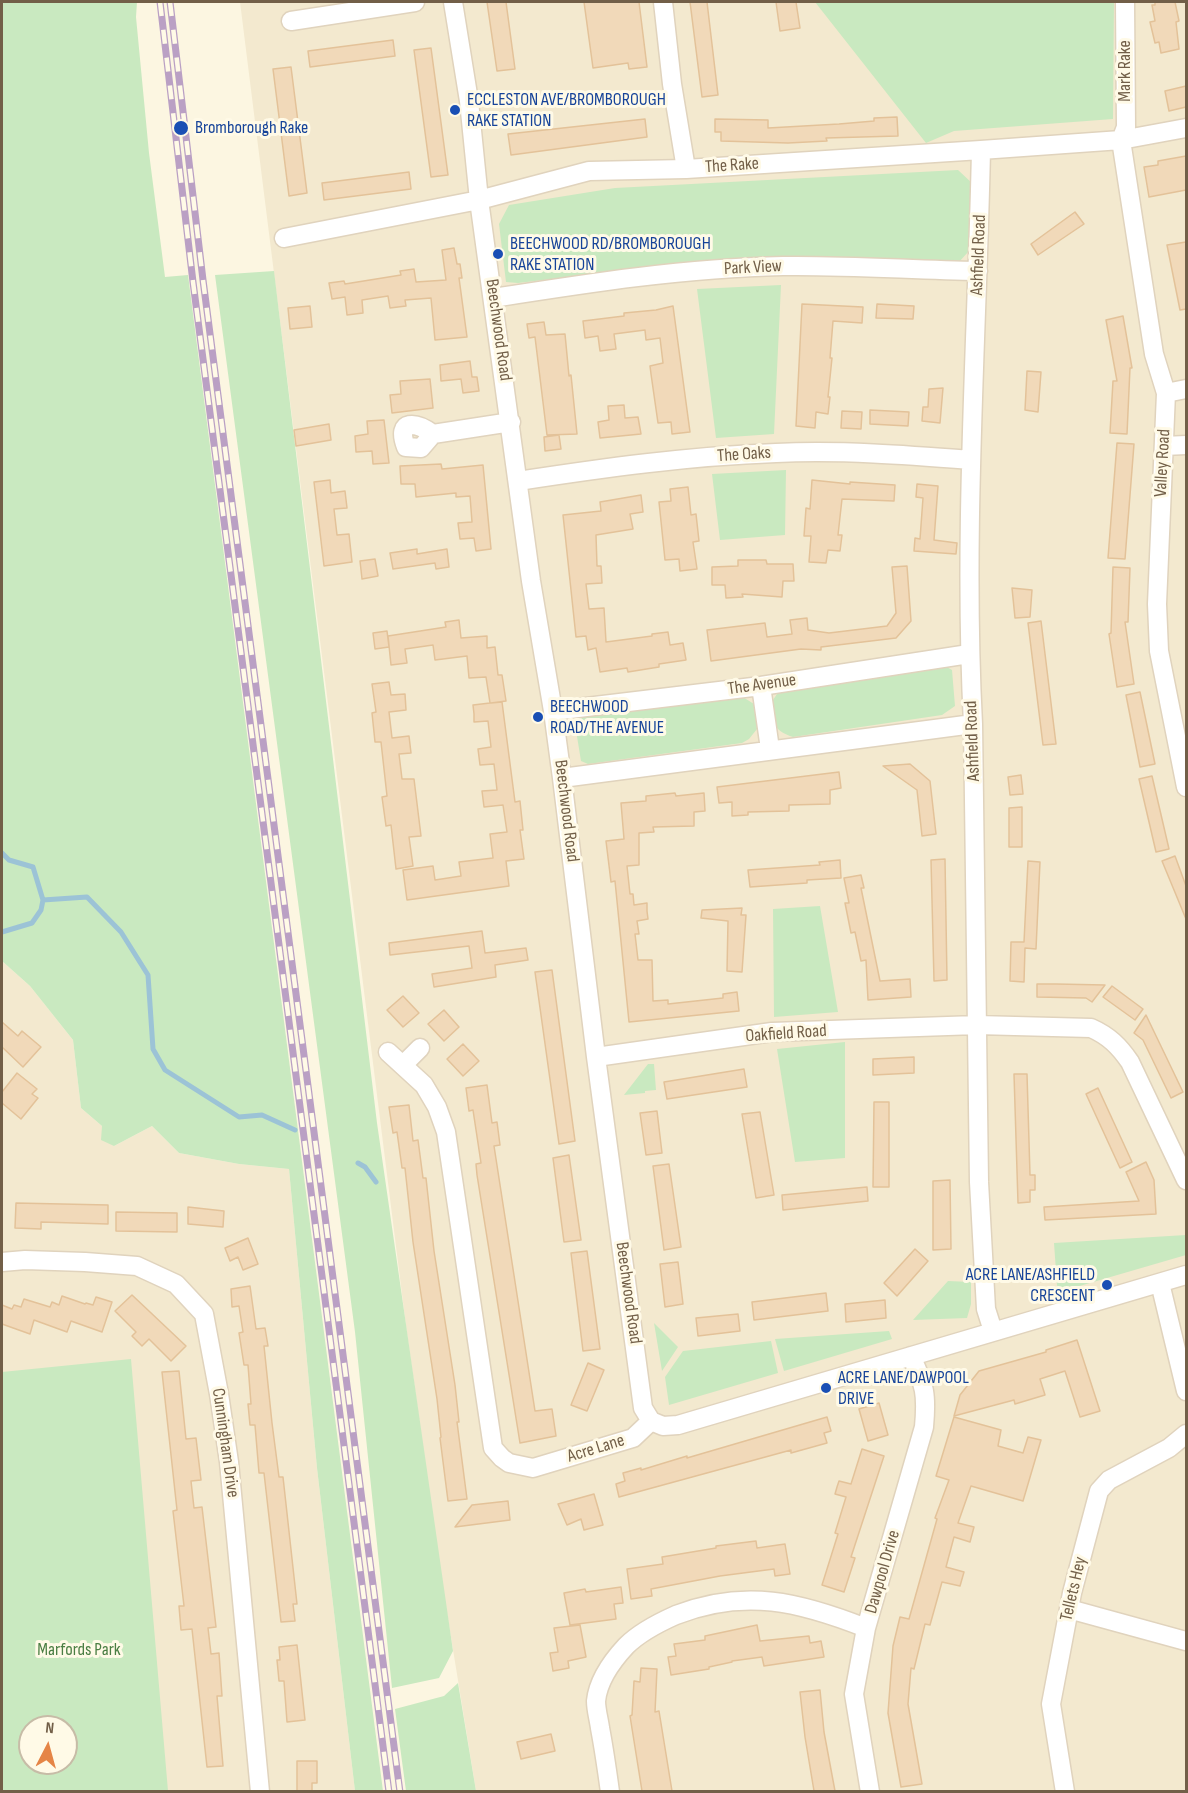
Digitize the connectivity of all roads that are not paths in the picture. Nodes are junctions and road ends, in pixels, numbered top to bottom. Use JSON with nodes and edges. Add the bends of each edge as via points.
{"nodes":[{"id":1,"x":415,"y":2,"type":"edge"},
{"id":2,"x":453,"y":2,"type":"edge"},
{"id":3,"x":663,"y":2,"type":"edge"},
{"id":4,"x":1125,"y":2,"type":"edge"},
{"id":5,"x":291,"y":21,"type":"dead end"},
{"id":6,"x":1186,"y":128,"type":"edge"},
{"id":7,"x":1121,"y":140,"type":"junction"},
{"id":8,"x":981,"y":150,"type":"junction"},
{"id":9,"x":686,"y":169,"type":"junction"},
{"id":10,"x":479,"y":200,"type":"junction"},
{"id":11,"x":284,"y":238,"type":"dead end"},
{"id":12,"x":978,"y":272,"type":"junction"},
{"id":13,"x":493,"y":298,"type":"junction"},
{"id":14,"x":1186,"y":389,"type":"edge"},
{"id":15,"x":1166,"y":393,"type":"junction"},
{"id":16,"x":511,"y":422,"type":"junction"},
{"id":17,"x":434,"y":434,"type":"dead end"},
{"id":18,"x":1186,"y":445,"type":"edge"},
{"id":19,"x":1164,"y":446,"type":"junction"},
{"id":20,"x":971,"y":460,"type":"junction"},
{"id":21,"x":518,"y":481,"type":"junction"},
{"id":22,"x":969,"y":654,"type":"junction"},
{"id":23,"x":761,"y":686,"type":"junction"},
{"id":24,"x":553,"y":711,"type":"junction"},
{"id":25,"x":973,"y":724,"type":"junction"},
{"id":26,"x":770,"y":749,"type":"junction"},
{"id":27,"x":562,"y":777,"type":"junction"},
{"id":28,"x":1186,"y":787,"type":"edge"},
{"id":29,"x":977,"y":1025,"type":"junction"},
{"id":30,"x":420,"y":1048,"type":"dead end"},
{"id":31,"x":388,"y":1052,"type":"dead end"},
{"id":32,"x":596,"y":1057,"type":"junction"},
{"id":33,"x":402,"y":1065,"type":"junction"},
{"id":34,"x":1186,"y":1180,"type":"edge"},
{"id":35,"x":2,"y":1262,"type":"edge"},
{"id":36,"x":1186,"y":1275,"type":"edge"},
{"id":37,"x":1160,"y":1283,"type":"junction"},
{"id":38,"x":993,"y":1331,"type":"junction"},
{"id":39,"x":911,"y":1356,"type":"junction"},
{"id":40,"x":1186,"y":1391,"type":"edge"},
{"id":41,"x":651,"y":1421,"type":"junction"},
{"id":42,"x":1186,"y":1434,"type":"edge"},
{"id":43,"x":1069,"y":1609,"type":"junction"},
{"id":44,"x":866,"y":1628,"type":"junction"},
{"id":45,"x":1186,"y":1641,"type":"edge"},
{"id":46,"x":260,"y":1791,"type":"edge"},
{"id":47,"x":610,"y":1791,"type":"edge"},
{"id":48,"x":870,"y":1791,"type":"edge"},
{"id":49,"x":1065,"y":1791,"type":"edge"}],
"edges":[{"from":1,"to":5,"type":"street"},
{"from":2,"to":10,"type":"street","name":"Beechwood Road"},
{"from":3,"to":9,"type":"street"},
{"from":4,"to":7,"type":"street","name":"Mark Rake","via":[[1126,127]]},
{"from":6,"to":7,"type":"street","name":"The Rake"},
{"from":7,"to":8,"type":"street","name":"The Rake"},
{"from":7,"to":15,"type":"street","name":"Valley Road","via":[[1154,354]]},
{"from":8,"to":9,"type":"street","name":"The Rake"},
{"from":8,"to":12,"type":"street","name":"Ashfield Road"},
{"from":9,"to":10,"type":"street","name":"The Rake","via":[[590,171]]},
{"from":10,"to":11,"type":"street","name":"The Rake"},
{"from":10,"to":13,"type":"street","name":"Beechwood Road"},
{"from":12,"to":13,"type":"street","name":"Park View","via":[[759,267],[593,282]]},
{"from":12,"to":20,"type":"street","name":"Ashfield Road"},
{"from":13,"to":16,"type":"street","name":"Beechwood Road"},
{"from":14,"to":15,"type":"street"},
{"from":15,"to":19,"type":"street","name":"Valley Road"},
{"from":16,"to":17,"type":"street"},
{"from":16,"to":21,"type":"street","name":"Beechwood Road"},
{"from":18,"to":19,"type":"street"},
{"from":19,"to":28,"type":"street","name":"Valley Road","via":[[1157,603],[1159,651]]},
{"from":20,"to":21,"type":"street","name":"The Oaks","via":[[776,453],[646,463]]},
{"from":20,"to":22,"type":"street","name":"Ashfield Road"},
{"from":21,"to":24,"type":"street","name":"Beechwood Road"},
{"from":22,"to":23,"type":"street","name":"The Avenue"},
{"from":22,"to":25,"type":"street","name":"Ashfield Road"},
{"from":23,"to":24,"type":"street","name":"The Avenue"},
{"from":23,"to":26,"type":"street"},
{"from":24,"to":27,"type":"street","name":"Beechwood Road"},
{"from":25,"to":26,"type":"street"},
{"from":25,"to":29,"type":"street","name":"Ashfield Road"},
{"from":26,"to":27,"type":"street"},
{"from":27,"to":32,"type":"street","name":"Beechwood Road"},
{"from":29,"to":32,"type":"street","name":"Oakfield Road","via":[[772,1032]]},
{"from":29,"to":34,"type":"street","name":"Oakfield Road","via":[[1091,1028],[1106,1034],[1130,1062]]},
{"from":29,"to":38,"type":"street","name":"Ashfield Road","via":[[979,1182],[986,1310]]},
{"from":30,"to":33,"type":"street"},
{"from":31,"to":33,"type":"street","name":"Acre Lane"},
{"from":32,"to":41,"type":"street","name":"Beechwood Road","via":[[643,1407]]},
{"from":33,"to":41,"type":"street","name":"Acre Lane","via":[[424,1085],[446,1132],[494,1448],[509,1463],[533,1468],[633,1438]]},
{"from":35,"to":46,"type":"street","name":"Cunningham Drive","via":[[137,1266],[176,1284],[204,1314],[229,1462]]},
{"from":36,"to":37,"type":"street"},
{"from":37,"to":38,"type":"street"},
{"from":37,"to":40,"type":"street"},
{"from":38,"to":39,"type":"street"},
{"from":39,"to":41,"type":"street","via":[[678,1425],[663,1426]]},
{"from":39,"to":44,"type":"street","name":"Dawpool Drive","via":[[927,1398],[924,1426]]},
{"from":42,"to":43,"type":"street","name":"Tellets Hey","via":[[1169,1448],[1109,1480],[1099,1491]]},
{"from":43,"to":45,"type":"street"},
{"from":43,"to":49,"type":"street","name":"Tellets Hey","via":[[1051,1704]]},
{"from":44,"to":47,"type":"street","via":[[798,1605],[762,1600],[724,1601],[662,1621],[635,1637],[615,1658],[596,1701]]},
{"from":44,"to":48,"type":"street","name":"Dawpool Drive","via":[[854,1694]]}]}
